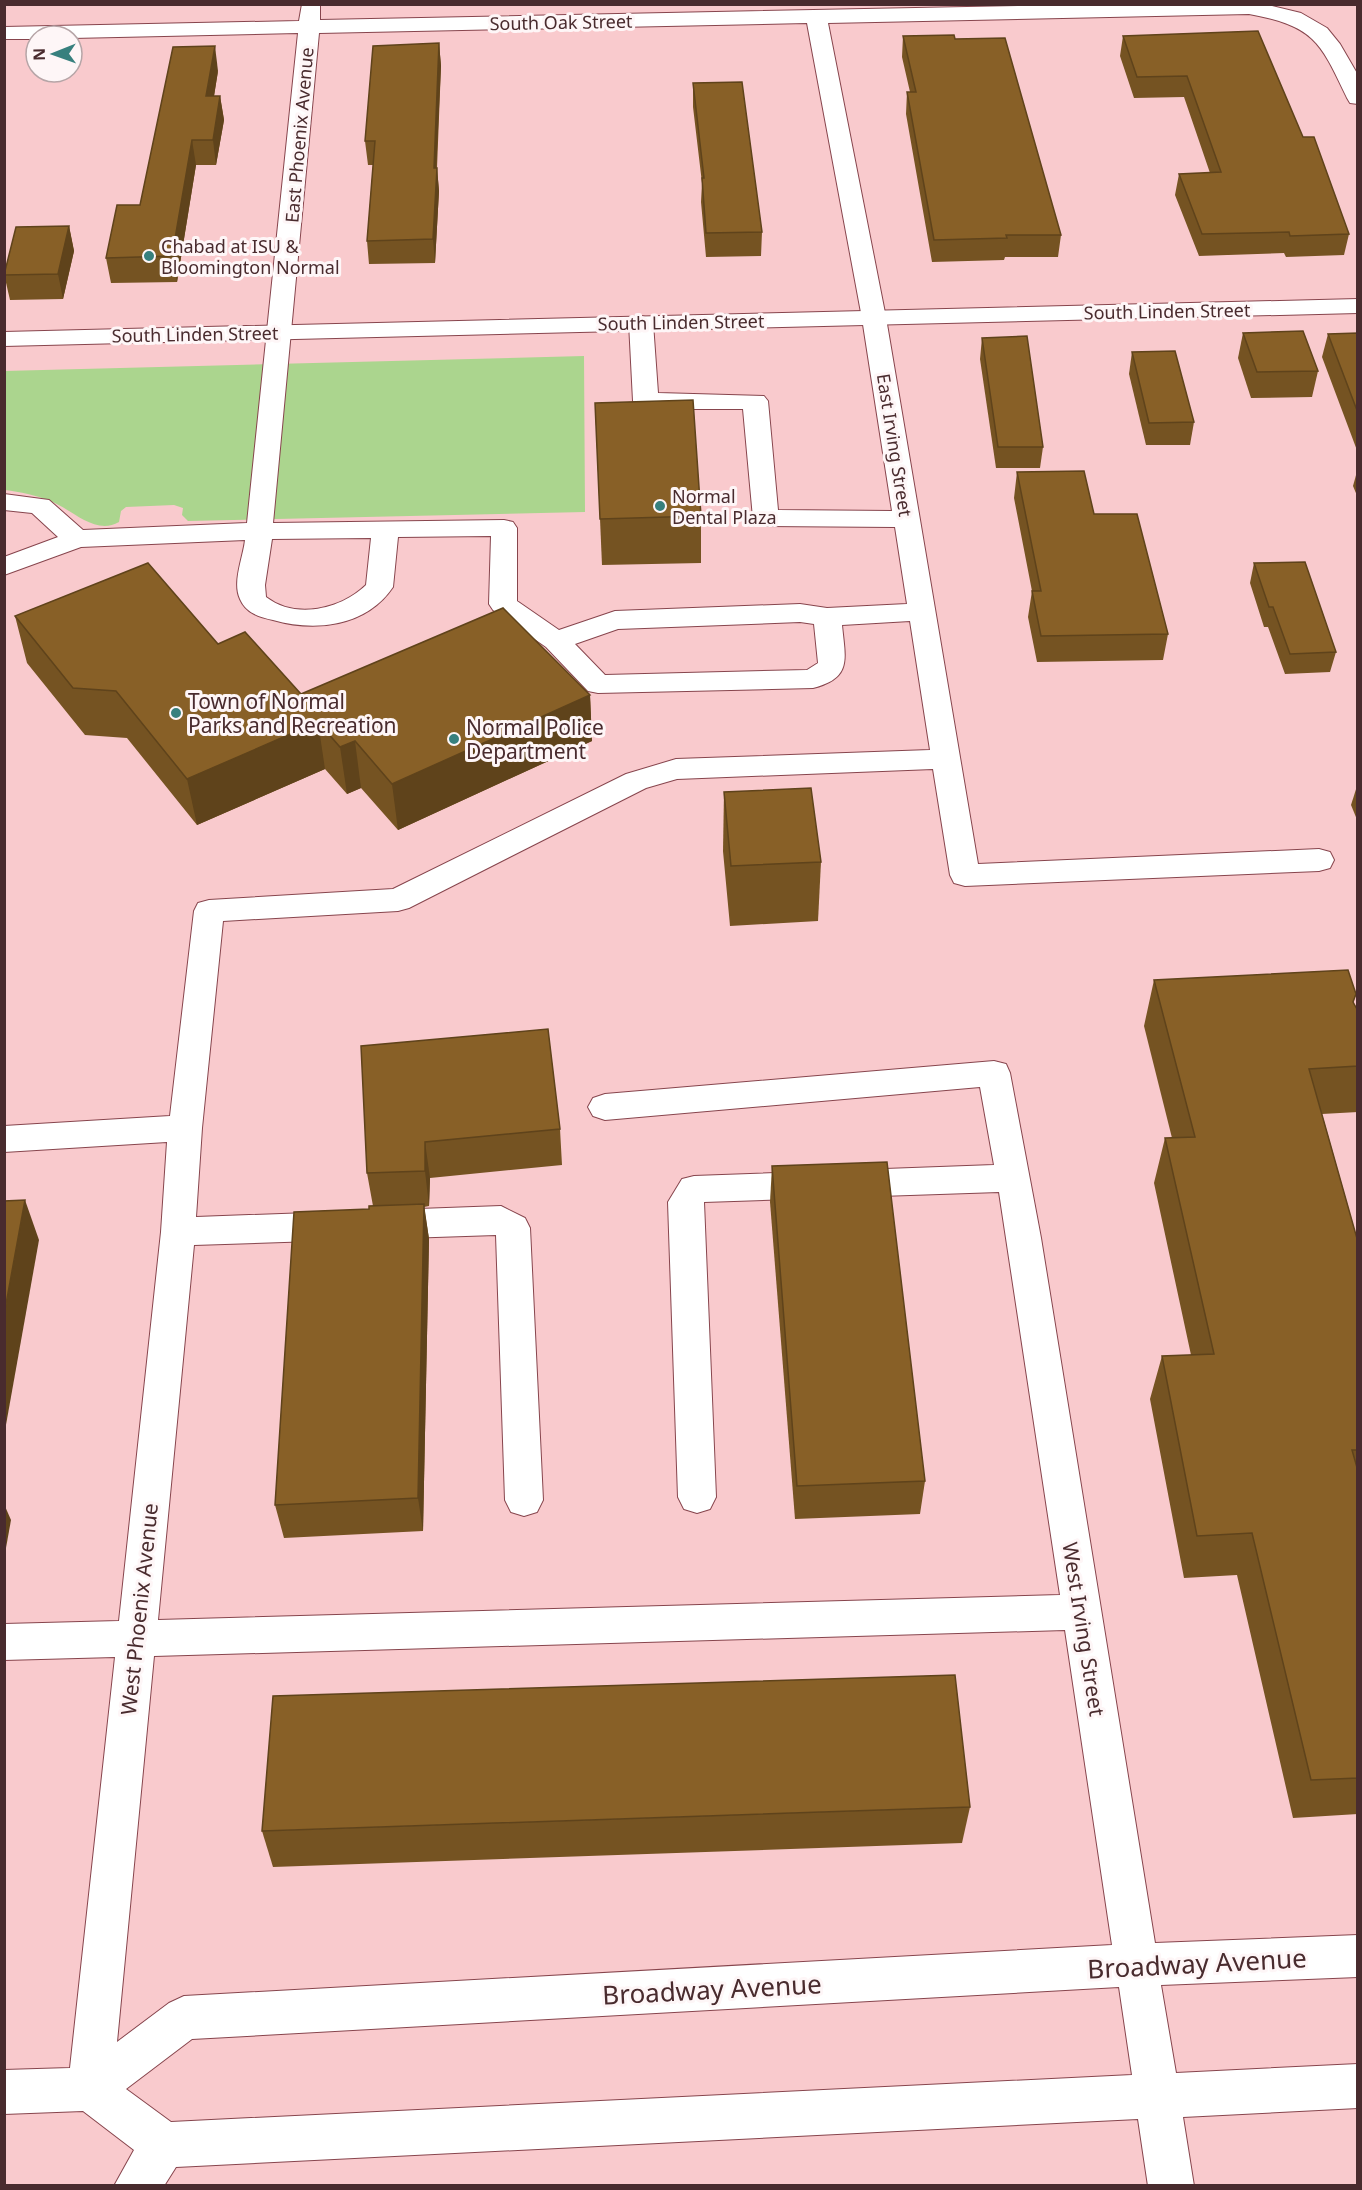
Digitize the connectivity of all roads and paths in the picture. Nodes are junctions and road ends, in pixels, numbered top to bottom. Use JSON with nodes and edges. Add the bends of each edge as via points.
{"nodes":[{"id":1,"x":311,"y":4,"type":"edge"},
{"id":2,"x":816,"y":16,"type":"junction"},
{"id":3,"x":309,"y":27,"type":"junction"},
{"id":4,"x":4,"y":33,"type":"edge"},
{"id":5,"x":1358,"y":98,"type":"edge"},
{"id":6,"x":1358,"y":306,"type":"edge"},
{"id":7,"x":874,"y":318,"type":"junction"},
{"id":8,"x":641,"y":323,"type":"junction"},
{"id":9,"x":281,"y":332,"type":"junction"},
{"id":10,"x":4,"y":339,"type":"edge"},
{"id":11,"x":4,"y":502,"type":"edge"},
{"id":12,"x":907,"y":519,"type":"junction"},
{"id":13,"x":385,"y":531,"type":"junction"},
{"id":14,"x":77,"y":539,"type":"junction"},
{"id":15,"x":258,"y":542,"type":"junction"},
{"id":16,"x":4,"y":567,"type":"edge"},
{"id":17,"x":920,"y":612,"type":"junction"},
{"id":18,"x":827,"y":617,"type":"junction"},
{"id":19,"x":556,"y":641,"type":"junction"},
{"id":20,"x":945,"y":759,"type":"junction"},
{"id":21,"x":1319,"y":860,"type":"dead end"},
{"id":22,"x":605,"y":1107,"type":"dead end"},
{"id":23,"x":185,"y":1128,"type":"junction"},
{"id":24,"x":4,"y":1139,"type":"edge"},
{"id":25,"x":1013,"y":1178,"type":"junction"},
{"id":26,"x":178,"y":1232,"type":"junction"},
{"id":27,"x":696,"y":1497,"type":"dead end"},
{"id":28,"x":524,"y":1500,"type":"dead end"},
{"id":29,"x":1082,"y":1612,"type":"junction"},
{"id":30,"x":136,"y":1637,"type":"junction"},
{"id":31,"x":4,"y":1642,"type":"edge"},
{"id":32,"x":1358,"y":1956,"type":"edge"},
{"id":33,"x":1137,"y":1965,"type":"junction"},
{"id":34,"x":1358,"y":2086,"type":"edge"},
{"id":35,"x":90,"y":2089,"type":"junction"},
{"id":36,"x":4,"y":2092,"type":"edge"},
{"id":37,"x":1156,"y":2095,"type":"junction"},
{"id":38,"x":164,"y":2145,"type":"junction"},
{"id":39,"x":137,"y":2186,"type":"edge"},
{"id":40,"x":1171,"y":2186,"type":"edge"}],
"edges":[{"from":1,"to":3,"type":"street","name":"East Phoenix Avenue"},
{"from":2,"to":3,"type":"street","name":"South Oak Street"},
{"from":2,"to":5,"type":"street","name":"South Oak Street","via":[[1249,8],[1297,17],[1318,28]]},
{"from":2,"to":7,"type":"street","name":"East Irving Street"},
{"from":3,"to":4,"type":"street","name":"South Oak Street"},
{"from":3,"to":9,"type":"street","name":"East Phoenix Avenue"},
{"from":6,"to":7,"type":"street","name":"South Linden Street"},
{"from":7,"to":8,"type":"street","name":"South Linden Street"},
{"from":7,"to":12,"type":"street","name":"East Irving Street"},
{"from":8,"to":9,"type":"street","name":"South Linden Street"},
{"from":8,"to":12,"type":"street","via":[[646,401],[754,400],[766,518]]},
{"from":9,"to":10,"type":"street","name":"South Linden Street"},
{"from":9,"to":15,"type":"street","name":"East Phoenix Avenue"},
{"from":11,"to":14,"type":"street","via":[[40,506]]},
{"from":12,"to":17,"type":"street","name":"East Irving Street"},
{"from":13,"to":15,"type":"street"},
{"from":13,"to":15,"type":"street","name":"East Phoenix Avenue","via":[[379,587],[354,610],[310,619],[270,611],[256,603],[251,578]]},
{"from":13,"to":19,"type":"street","via":[[504,528],[503,604]]},
{"from":14,"to":15,"type":"street"},
{"from":14,"to":16,"type":"street"},
{"from":17,"to":18,"type":"street"},
{"from":17,"to":20,"type":"street","name":"East Irving Street"},
{"from":18,"to":19,"type":"street","via":[[800,613],[615,620]]},
{"from":18,"to":19,"type":"street","via":[[832,666],[813,679],[598,684]]},
{"from":20,"to":21,"type":"street","name":"East Irving Street","via":[[964,875]]},
{"from":20,"to":23,"type":"street","name":"West Phoenix Avenue","via":[[676,769],[636,781],[398,900],[209,910]]},
{"from":22,"to":25,"type":"street","name":"West Irving Street","via":[[994,1073]]},
{"from":23,"to":24,"type":"street"},
{"from":23,"to":26,"type":"street","name":"West Phoenix Avenue"},
{"from":25,"to":27,"type":"street","via":[[694,1189],[685,1202]]},
{"from":25,"to":29,"type":"street","name":"West Irving Street"},
{"from":26,"to":28,"type":"street","via":[[501,1220],[513,1228]]},
{"from":26,"to":30,"type":"street","name":"West Phoenix Avenue"},
{"from":29,"to":30,"type":"street"},
{"from":29,"to":33,"type":"street","name":"West Irving Street"},
{"from":30,"to":31,"type":"street"},
{"from":30,"to":35,"type":"street","name":"West Phoenix Avenue"},
{"from":32,"to":33,"type":"street","name":"Broadway Avenue"},
{"from":33,"to":35,"type":"street","name":"Broadway Avenue","via":[[184,2018]]},
{"from":33,"to":37,"type":"street","name":"West Irving Street"},
{"from":34,"to":37,"type":"street"},
{"from":35,"to":36,"type":"street"},
{"from":35,"to":38,"type":"street"},
{"from":37,"to":38,"type":"street"},
{"from":37,"to":40,"type":"street","name":"West Irving Street"},
{"from":38,"to":39,"type":"street"}]}
